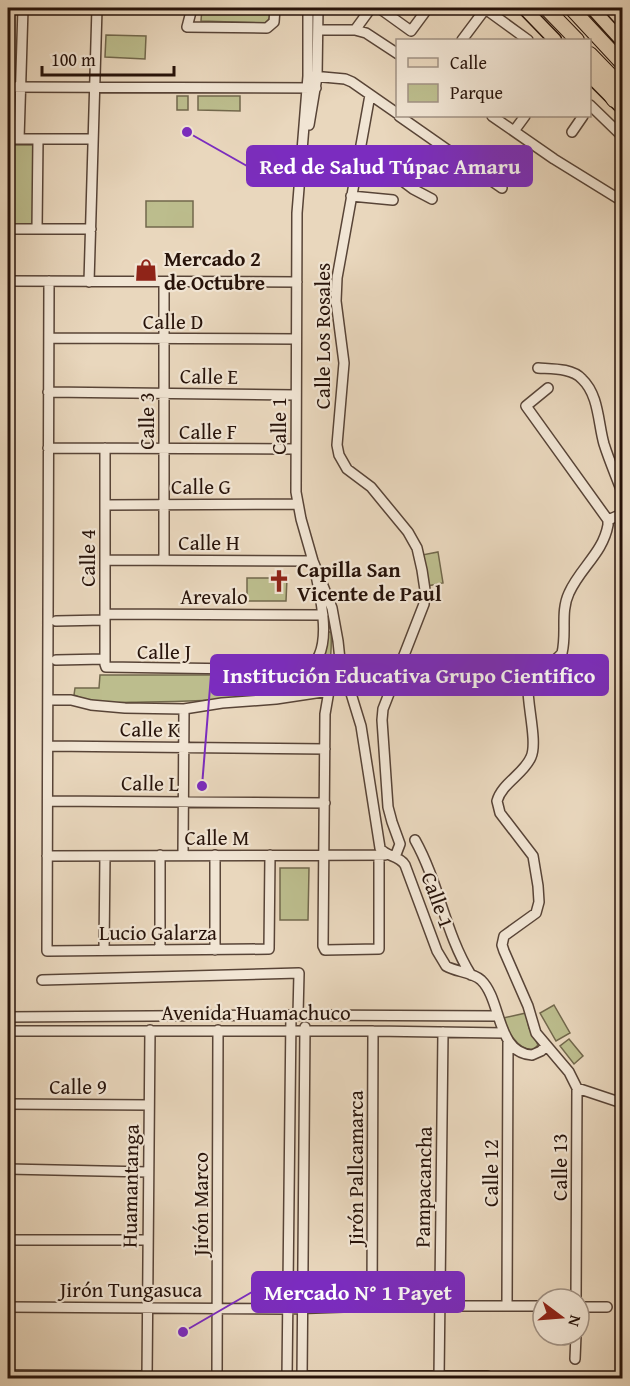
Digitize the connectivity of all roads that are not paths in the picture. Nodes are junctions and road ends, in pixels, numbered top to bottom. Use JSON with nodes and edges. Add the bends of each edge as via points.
{"nodes":[{"id":1,"x":23,"y":8,"type":"edge"},
{"id":2,"x":97,"y":8,"type":"edge"},
{"id":3,"x":192,"y":8,"type":"edge"},
{"id":4,"x":274,"y":8,"type":"edge"},
{"id":5,"x":308,"y":8,"type":"edge"},
{"id":6,"x":318,"y":8,"type":"edge"},
{"id":7,"x":371,"y":8,"type":"edge"},
{"id":8,"x":379,"y":8,"type":"edge"},
{"id":9,"x":428,"y":8,"type":"edge"},
{"id":10,"x":485,"y":8,"type":"edge"},
{"id":11,"x":524,"y":8,"type":"edge"},
{"id":12,"x":546,"y":8,"type":"edge"},
{"id":13,"x":571,"y":8,"type":"edge"},
{"id":14,"x":592,"y":8,"type":"edge"},
{"id":15,"x":318,"y":30,"type":"junction"},
{"id":16,"x":356,"y":30,"type":"junction"},
{"id":17,"x":463,"y":39,"type":"edge"},
{"id":18,"x":527,"y":39,"type":"edge"},
{"id":19,"x":554,"y":39,"type":"edge"},
{"id":20,"x":574,"y":39,"type":"edge"},
{"id":21,"x":622,"y":41,"type":"edge"},
{"id":22,"x":396,"y":53,"type":"edge"},
{"id":23,"x":591,"y":55,"type":"edge"},
{"id":24,"x":622,"y":63,"type":"edge"},
{"id":25,"x":591,"y":65,"type":"edge"},
{"id":26,"x":312,"y":76,"type":"junction"},
{"id":27,"x":591,"y":77,"type":"edge"},
{"id":28,"x":8,"y":87,"type":"edge"},
{"id":29,"x":20,"y":87,"type":"junction"},
{"id":30,"x":95,"y":87,"type":"junction"},
{"id":31,"x":622,"y":87,"type":"edge"},
{"id":32,"x":311,"y":88,"type":"junction"},
{"id":33,"x":370,"y":94,"type":"junction"},
{"id":34,"x":618,"y":104,"type":"edge"},
{"id":35,"x":591,"y":107,"type":"edge"},
{"id":36,"x":396,"y":114,"type":"edge"},
{"id":37,"x":401,"y":117,"type":"edge"},
{"id":38,"x":493,"y":117,"type":"edge"},
{"id":39,"x":524,"y":117,"type":"edge"},
{"id":40,"x":583,"y":117,"type":"edge"},
{"id":41,"x":514,"y":131,"type":"junction"},
{"id":42,"x":572,"y":132,"type":"dead end"},
{"id":43,"x":622,"y":136,"type":"edge"},
{"id":44,"x":8,"y":139,"type":"edge"},
{"id":45,"x":19,"y":139,"type":"junction"},
{"id":46,"x":38,"y":139,"type":"junction"},
{"id":47,"x":93,"y":139,"type":"junction"},
{"id":48,"x":360,"y":148,"type":"junction"},
{"id":49,"x":502,"y":188,"type":"dead end"},
{"id":50,"x":351,"y":196,"type":"junction"},
{"id":51,"x":432,"y":199,"type":"dead end"},
{"id":52,"x":393,"y":200,"type":"dead end"},
{"id":53,"x":622,"y":201,"type":"edge"},
{"id":54,"x":8,"y":229,"type":"edge"},
{"id":55,"x":37,"y":229,"type":"junction"},
{"id":56,"x":90,"y":229,"type":"junction"},
{"id":57,"x":8,"y":281,"type":"edge"},
{"id":58,"x":49,"y":281,"type":"junction"},
{"id":59,"x":89,"y":282,"type":"junction"},
{"id":60,"x":164,"y":282,"type":"junction"},
{"id":61,"x":297,"y":282,"type":"junction"},
{"id":62,"x":49,"y":338,"type":"junction"},
{"id":63,"x":164,"y":339,"type":"junction"},
{"id":64,"x":296,"y":339,"type":"junction"},
{"id":65,"x":538,"y":368,"type":"dead end"},
{"id":66,"x":548,"y":388,"type":"dead end"},
{"id":67,"x":48,"y":392,"type":"junction"},
{"id":68,"x":164,"y":393,"type":"junction"},
{"id":69,"x":296,"y":395,"type":"junction"},
{"id":70,"x":48,"y":448,"type":"junction"},
{"id":71,"x":105,"y":448,"type":"junction"},
{"id":72,"x":164,"y":448,"type":"junction"},
{"id":73,"x":296,"y":449,"type":"junction"},
{"id":74,"x":622,"y":492,"type":"edge"},
{"id":75,"x":164,"y":504,"type":"junction"},
{"id":76,"x":297,"y":504,"type":"junction"},
{"id":77,"x":105,"y":505,"type":"junction"},
{"id":78,"x":622,"y":514,"type":"edge"},
{"id":79,"x":608,"y":520,"type":"junction"},
{"id":80,"x":105,"y":560,"type":"junction"},
{"id":81,"x":164,"y":560,"type":"junction"},
{"id":82,"x":313,"y":561,"type":"junction"},
{"id":83,"x":323,"y":615,"type":"junction"},
{"id":84,"x":105,"y":617,"type":"junction"},
{"id":85,"x":56,"y":621,"type":"dead end"},
{"id":86,"x":56,"y":660,"type":"dead end"},
{"id":87,"x":340,"y":660,"type":"junction"},
{"id":88,"x":106,"y":664,"type":"junction"},
{"id":89,"x":329,"y":691,"type":"junction"},
{"id":90,"x":48,"y":700,"type":"junction"},
{"id":91,"x":184,"y":709,"type":"junction"},
{"id":92,"x":48,"y":746,"type":"junction"},
{"id":93,"x":184,"y":748,"type":"junction"},
{"id":94,"x":325,"y":749,"type":"junction"},
{"id":95,"x":48,"y":801,"type":"junction"},
{"id":96,"x":183,"y":801,"type":"junction"},
{"id":97,"x":325,"y":803,"type":"junction"},
{"id":98,"x":415,"y":840,"type":"dead end"},
{"id":99,"x":160,"y":855,"type":"junction"},
{"id":100,"x":183,"y":855,"type":"junction"},
{"id":101,"x":215,"y":855,"type":"junction"},
{"id":102,"x":270,"y":855,"type":"junction"},
{"id":103,"x":325,"y":855,"type":"junction"},
{"id":104,"x":47,"y":856,"type":"junction"},
{"id":105,"x":105,"y":856,"type":"junction"},
{"id":106,"x":387,"y":856,"type":"junction"},
{"id":107,"x":379,"y":949,"type":"joint"},
{"id":108,"x":104,"y":950,"type":"junction"},
{"id":109,"x":160,"y":950,"type":"junction"},
{"id":110,"x":215,"y":950,"type":"junction"},
{"id":111,"x":471,"y":975,"type":"junction"},
{"id":112,"x":42,"y":980,"type":"dead end"},
{"id":113,"x":298,"y":1015,"type":"junction"},
{"id":114,"x":498,"y":1016,"type":"junction"},
{"id":115,"x":8,"y":1017,"type":"edge"},
{"id":116,"x":150,"y":1030,"type":"junction"},
{"id":117,"x":218,"y":1030,"type":"junction"},
{"id":118,"x":305,"y":1030,"type":"junction"},
{"id":119,"x":374,"y":1030,"type":"junction"},
{"id":120,"x":8,"y":1031,"type":"edge"},
{"id":121,"x":290,"y":1031,"type":"junction"},
{"id":122,"x":443,"y":1032,"type":"junction"},
{"id":123,"x":506,"y":1036,"type":"junction"},
{"id":124,"x":546,"y":1046,"type":"junction"},
{"id":125,"x":577,"y":1088,"type":"junction"},
{"id":126,"x":622,"y":1103,"type":"edge"},
{"id":127,"x":8,"y":1104,"type":"edge"},
{"id":128,"x":149,"y":1105,"type":"junction"},
{"id":129,"x":8,"y":1169,"type":"edge"},
{"id":130,"x":148,"y":1172,"type":"junction"},
{"id":131,"x":8,"y":1240,"type":"edge"},
{"id":132,"x":147,"y":1240,"type":"junction"},
{"id":133,"x":576,"y":1287,"type":"edge"},
{"id":134,"x":372,"y":1306,"type":"junction"},
{"id":135,"x":440,"y":1306,"type":"junction"},
{"id":136,"x":507,"y":1306,"type":"junction"},
{"id":137,"x":531,"y":1306,"type":"edge"},
{"id":138,"x":8,"y":1307,"type":"edge"},
{"id":139,"x":591,"y":1307,"type":"edge"},
{"id":140,"x":607,"y":1307,"type":"dead end"},
{"id":141,"x":146,"y":1308,"type":"junction"},
{"id":142,"x":217,"y":1308,"type":"junction"},
{"id":143,"x":302,"y":1308,"type":"junction"},
{"id":144,"x":287,"y":1309,"type":"junction"},
{"id":145,"x":576,"y":1347,"type":"edge"},
{"id":146,"x":575,"y":1359,"type":"dead end"},
{"id":147,"x":8,"y":1375,"type":"edge"},
{"id":148,"x":147,"y":1377,"type":"edge"},
{"id":149,"x":302,"y":1377,"type":"edge"},
{"id":150,"x":370,"y":1377,"type":"edge"},
{"id":151,"x":217,"y":1378,"type":"edge"},
{"id":152,"x":287,"y":1378,"type":"edge"},
{"id":153,"x":440,"y":1378,"type":"edge"},
{"id":154,"x":487,"y":1378,"type":"edge"}],
"edges":[{"from":1,"to":29,"type":"street"},
{"from":2,"to":30,"type":"street"},
{"from":3,"to":4,"type":"street","via":[[187,27],[267,28],[273,25]]},
{"from":5,"to":26,"type":"street","name":"Calle 1"},
{"from":6,"to":15,"type":"street","name":"Calle 1"},
{"from":7,"to":16,"type":"street"},
{"from":8,"to":9,"type":"street","via":[[411,31]]},
{"from":10,"to":17,"type":"street"},
{"from":10,"to":18,"type":"street"},
{"from":11,"to":19,"type":"main road"},
{"from":12,"to":20,"type":"highway"},
{"from":13,"to":24,"type":"highway"},
{"from":14,"to":21,"type":"main road"},
{"from":15,"to":16,"type":"street"},
{"from":15,"to":26,"type":"street","name":"Calle 1"},
{"from":16,"to":22,"type":"street"},
{"from":23,"to":31,"type":"highway"},
{"from":25,"to":34,"type":"highway"},
{"from":26,"to":32,"type":"street","name":"Calle 1"},
{"from":26,"to":33,"type":"street","via":[[345,79]]},
{"from":27,"to":34,"type":"main road"},
{"from":28,"to":29,"type":"street"},
{"from":29,"to":30,"type":"street"},
{"from":29,"to":45,"type":"street"},
{"from":30,"to":32,"type":"street"},
{"from":30,"to":47,"type":"street"},
{"from":32,"to":61,"type":"street","name":"Calle 1","via":[[298,187]]},
{"from":33,"to":36,"type":"street"},
{"from":33,"to":48,"type":"street","name":"Calle Los Rosales"},
{"from":35,"to":43,"type":"street"},
{"from":37,"to":49,"type":"street"},
{"from":38,"to":41,"type":"street"},
{"from":39,"to":41,"type":"street"},
{"from":40,"to":42,"type":"street"},
{"from":41,"to":53,"type":"street"},
{"from":44,"to":45,"type":"street"},
{"from":45,"to":46,"type":"street"},
{"from":46,"to":47,"type":"street"},
{"from":46,"to":55,"type":"street"},
{"from":47,"to":56,"type":"street"},
{"from":48,"to":50,"type":"street","name":"Calle Los Rosales"},
{"from":48,"to":51,"type":"street"},
{"from":50,"to":52,"type":"street"},
{"from":50,"to":106,"type":"street","name":"Calle Los Rosales","via":[[336,288],[344,363],[337,445],[347,469],[371,487],[408,531],[420,557],[425,590],[422,612],[385,701],[382,720],[388,807],[400,844]]},
{"from":54,"to":55,"type":"street"},
{"from":55,"to":56,"type":"street"},
{"from":56,"to":59,"type":"street"},
{"from":57,"to":58,"type":"street"},
{"from":58,"to":59,"type":"street"},
{"from":58,"to":62,"type":"street"},
{"from":59,"to":60,"type":"street"},
{"from":60,"to":61,"type":"street"},
{"from":60,"to":63,"type":"street","name":"Calle 3"},
{"from":61,"to":64,"type":"street","name":"Calle 1"},
{"from":62,"to":63,"type":"street","name":"Calle D"},
{"from":62,"to":67,"type":"street"},
{"from":63,"to":64,"type":"street","name":"Calle D"},
{"from":63,"to":68,"type":"street","name":"Calle 3"},
{"from":64,"to":69,"type":"street","name":"Calle 1"},
{"from":65,"to":74,"type":"street","via":[[570,372],[583,379],[595,403],[606,451]]},
{"from":66,"to":79,"type":"street","via":[[525,406]]},
{"from":67,"to":68,"type":"street","name":"Calle E"},
{"from":67,"to":70,"type":"street"},
{"from":68,"to":69,"type":"street","name":"Calle E"},
{"from":68,"to":72,"type":"street","name":"Calle 3"},
{"from":69,"to":73,"type":"street","name":"Calle 1"},
{"from":70,"to":71,"type":"street","name":"Calle F"},
{"from":70,"to":90,"type":"street"},
{"from":71,"to":72,"type":"street","name":"Calle F"},
{"from":71,"to":77,"type":"street","name":"Calle 4"},
{"from":72,"to":73,"type":"street","name":"Calle F"},
{"from":72,"to":75,"type":"street","name":"Calle 3"},
{"from":73,"to":76,"type":"street","name":"Calle 1"},
{"from":75,"to":76,"type":"street","name":"Calle G"},
{"from":75,"to":77,"type":"street","name":"Calle G"},
{"from":75,"to":81,"type":"street","name":"Calle 3"},
{"from":76,"to":82,"type":"street","name":"Calle 1"},
{"from":77,"to":80,"type":"street","name":"Calle 4"},
{"from":78,"to":79,"type":"street"},
{"from":79,"to":124,"type":"street","via":[[600,548],[567,598],[562,653],[528,682],[532,756],[497,801],[500,813],[529,850],[536,867],[537,913],[504,936],[502,945],[528,1006],[533,1028]]},
{"from":80,"to":81,"type":"street","name":"Calle H"},
{"from":80,"to":84,"type":"street","name":"Calle 4"},
{"from":81,"to":82,"type":"street","name":"Calle H"},
{"from":82,"to":83,"type":"street"},
{"from":82,"to":87,"type":"street","name":"Calle 1","via":[[332,608]]},
{"from":83,"to":84,"type":"street","name":"Arevalo"},
{"from":83,"to":88,"type":"street","name":"Calle J","via":[[321,649],[315,662],[305,670]]},
{"from":84,"to":85,"type":"street","name":"Arevalo"},
{"from":84,"to":88,"type":"street","name":"Calle 4"},
{"from":86,"to":88,"type":"street"},
{"from":87,"to":89,"type":"street","name":"Calle 1"},
{"from":87,"to":106,"type":"street","name":"Calle 1","via":[[361,726],[380,848]]},
{"from":89,"to":91,"type":"street"},
{"from":89,"to":94,"type":"street","name":"Calle 1"},
{"from":90,"to":91,"type":"street"},
{"from":90,"to":92,"type":"street"},
{"from":91,"to":93,"type":"street"},
{"from":92,"to":93,"type":"street","name":"Calle K"},
{"from":92,"to":95,"type":"street"},
{"from":93,"to":94,"type":"street","name":"Calle K"},
{"from":93,"to":96,"type":"street"},
{"from":94,"to":97,"type":"street","name":"Calle 1"},
{"from":95,"to":96,"type":"street","name":"Calle L"},
{"from":95,"to":104,"type":"street"},
{"from":96,"to":97,"type":"street","name":"Calle L"},
{"from":96,"to":100,"type":"street"},
{"from":97,"to":103,"type":"street","name":"Calle 1"},
{"from":98,"to":111,"type":"street","via":[[456,950]]},
{"from":99,"to":100,"type":"street","name":"Calle M"},
{"from":99,"to":105,"type":"street","name":"Calle M"},
{"from":99,"to":109,"type":"street"},
{"from":100,"to":101,"type":"street","name":"Calle M"},
{"from":101,"to":102,"type":"street","name":"Calle M"},
{"from":101,"to":110,"type":"street"},
{"from":102,"to":103,"type":"street","name":"Calle M"},
{"from":102,"to":110,"type":"street","name":"Lucio Galarza","via":[[269,949]]},
{"from":103,"to":106,"type":"street","name":"Calle M"},
{"from":103,"to":107,"type":"street","name":"Calle 1","via":[[325,950]]},
{"from":104,"to":105,"type":"street","name":"Calle M"},
{"from":104,"to":108,"type":"street","name":"Lucio Galarza","via":[[47,951]]},
{"from":105,"to":108,"type":"street"},
{"from":106,"to":107,"type":"street","name":"Calle Los Rosales"},
{"from":106,"to":111,"type":"street","name":"Calle 1","via":[[402,860],[408,871],[442,961]]},
{"from":108,"to":109,"type":"street","name":"Lucio Galarza"},
{"from":109,"to":110,"type":"street","name":"Lucio Galarza"},
{"from":111,"to":114,"type":"street","name":"Calle 1","via":[[486,987]]},
{"from":112,"to":113,"type":"street","via":[[299,973]]},
{"from":113,"to":114,"type":"street","name":"Avenida Huamachuco"},
{"from":113,"to":115,"type":"street","name":"Avenida Huamachuco"},
{"from":113,"to":118,"type":"street"},
{"from":113,"to":121,"type":"street"},
{"from":114,"to":123,"type":"street","name":"Calle 1"},
{"from":116,"to":117,"type":"street","name":"Avenida Huamachuco"},
{"from":116,"to":120,"type":"street","name":"Avenida Huamachuco"},
{"from":116,"to":128,"type":"street","name":"Huamantanga"},
{"from":117,"to":121,"type":"street","name":"Avenida Huamachuco"},
{"from":117,"to":142,"type":"street","name":"Jirón Marco"},
{"from":118,"to":119,"type":"street","name":"Avenida Huamachuco"},
{"from":118,"to":121,"type":"street","name":"Avenida Huamachuco"},
{"from":118,"to":143,"type":"street"},
{"from":119,"to":122,"type":"street","name":"Avenida Huamachuco"},
{"from":119,"to":134,"type":"street","name":"Jirón Pallcamarca"},
{"from":121,"to":144,"type":"street"},
{"from":122,"to":123,"type":"street","name":"Avenida Huamachuco"},
{"from":122,"to":135,"type":"street","name":"Pampacancha"},
{"from":123,"to":124,"type":"street","via":[[517,1050],[527,1054],[537,1054]]},
{"from":123,"to":136,"type":"street","name":"Calle 12"},
{"from":124,"to":125,"type":"street","via":[[569,1072]]},
{"from":125,"to":126,"type":"street"},
{"from":125,"to":133,"type":"street","name":"Calle 13"},
{"from":127,"to":128,"type":"street","name":"Calle 9"},
{"from":128,"to":130,"type":"street","name":"Huamantanga"},
{"from":129,"to":130,"type":"street"},
{"from":130,"to":132,"type":"street","name":"Huamantanga"},
{"from":131,"to":132,"type":"street"},
{"from":132,"to":141,"type":"street","name":"Huamantanga"},
{"from":134,"to":135,"type":"street","name":"Jirón Tungasuca"},
{"from":134,"to":143,"type":"street","name":"Jirón Tungasuca"},
{"from":135,"to":136,"type":"street","name":"Jirón Tungasuca"},
{"from":135,"to":153,"type":"street","name":"Pampacancha"},
{"from":136,"to":137,"type":"street","name":"Jirón Tungasuca"},
{"from":138,"to":141,"type":"street","name":"Jirón Tungasuca"},
{"from":139,"to":140,"type":"street"},
{"from":141,"to":142,"type":"street","name":"Jirón Tungasuca"},
{"from":141,"to":148,"type":"street","name":"Huamantanga"},
{"from":142,"to":144,"type":"street","name":"Jirón Tungasuca"},
{"from":142,"to":151,"type":"street","name":"Jirón Marco"},
{"from":143,"to":144,"type":"street","name":"Jirón Tungasuca"},
{"from":143,"to":149,"type":"street"},
{"from":144,"to":152,"type":"street"},
{"from":145,"to":146,"type":"street"},
{"from":147,"to":148,"type":"street"},
{"from":149,"to":150,"type":"street"},
{"from":150,"to":153,"type":"street"},
{"from":153,"to":154,"type":"street"}]}
